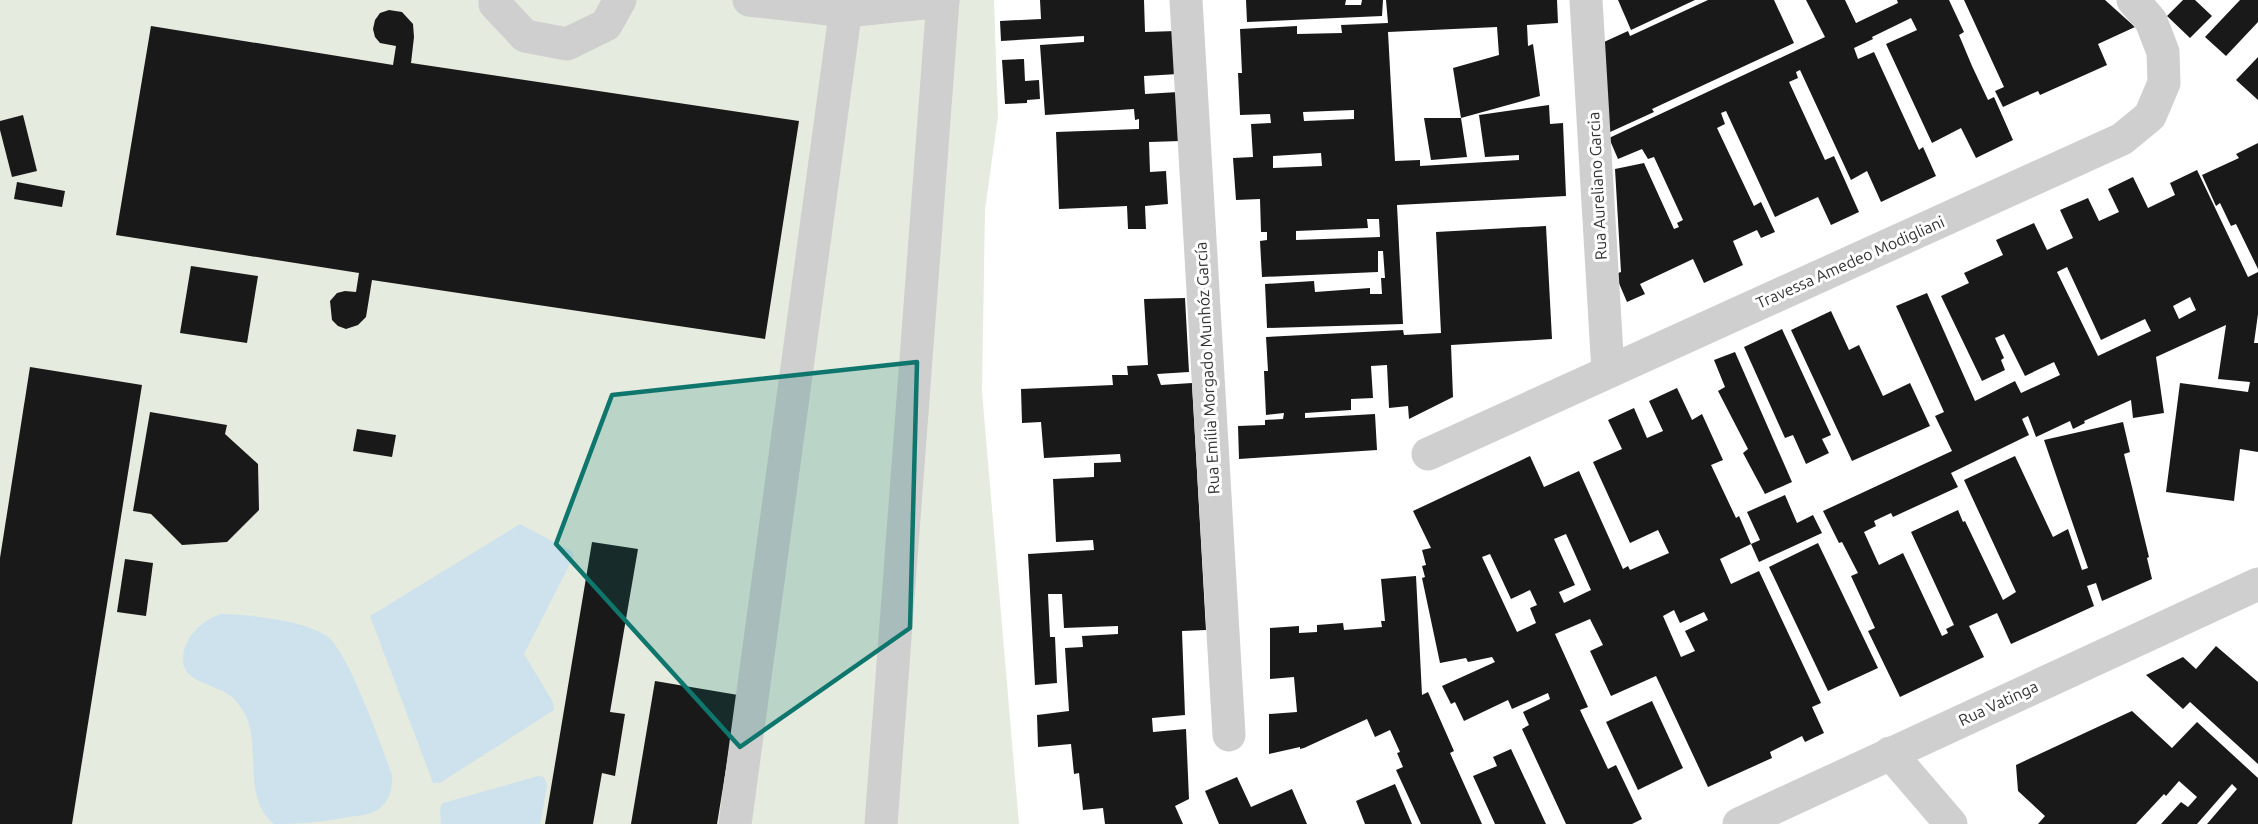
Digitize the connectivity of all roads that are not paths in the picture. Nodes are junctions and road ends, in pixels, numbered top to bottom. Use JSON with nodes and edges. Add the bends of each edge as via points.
{"nodes":[{"id":1,"x":495,"y":0,"type":"edge"},
{"id":2,"x":620,"y":0,"type":"edge"},
{"id":3,"x":749,"y":0,"type":"edge"},
{"id":4,"x":1186,"y":0,"type":"edge"},
{"id":5,"x":1586,"y":0,"type":"edge"},
{"id":6,"x":2133,"y":0,"type":"edge"},
{"id":7,"x":943,"y":1,"type":"edge"},
{"id":8,"x":846,"y":5,"type":"edge"},
{"id":9,"x":1608,"y":372,"type":"junction"},
{"id":10,"x":1428,"y":454,"type":"dead end"},
{"id":11,"x":2258,"y":584,"type":"edge"},
{"id":12,"x":1229,"y":735,"type":"dead end"},
{"id":13,"x":1890,"y":753,"type":"junction"},
{"id":14,"x":735,"y":824,"type":"edge"},
{"id":15,"x":881,"y":824,"type":"edge"},
{"id":16,"x":1739,"y":824,"type":"edge"},
{"id":17,"x":1951,"y":824,"type":"edge"}],
"edges":[{"from":1,"to":2,"type":"street","via":[[525,36],[567,44],[606,25]]},
{"from":3,"to":8,"type":"street"},
{"from":4,"to":12,"type":"street","name":"Rua Emília Morgado Munhóz García"},
{"from":5,"to":9,"type":"street","name":"Rua Aureliano Garcia"},
{"from":6,"to":9,"type":"street","name":"Travessa Amedeo Modigliani","via":[[2151,21],[2163,52],[2164,83],[2150,116],[2122,139]]},
{"from":7,"to":8,"type":"street"},
{"from":7,"to":15,"type":"street"},
{"from":8,"to":14,"type":"street"},
{"from":9,"to":10,"type":"street","name":"Travessa Amedeo Modigliani"},
{"from":11,"to":13,"type":"street","name":"Rua Vatinga"},
{"from":13,"to":16,"type":"street","name":"Rua Vatinga"},
{"from":13,"to":17,"type":"street"}]}
